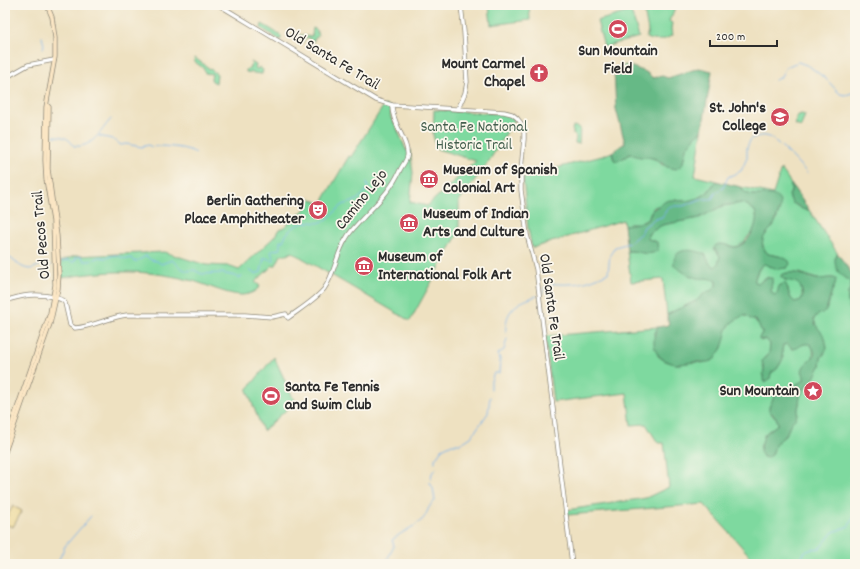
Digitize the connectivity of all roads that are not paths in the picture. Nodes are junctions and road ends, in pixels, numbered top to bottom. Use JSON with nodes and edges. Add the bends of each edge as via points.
{"nodes":[{"id":1,"x":47,"y":5,"type":"edge"},
{"id":2,"x":219,"y":5,"type":"edge"},
{"id":3,"x":462,"y":5,"type":"edge"},
{"id":4,"x":54,"y":60,"type":"junction"},
{"id":5,"x":5,"y":78,"type":"edge"},
{"id":6,"x":392,"y":105,"type":"junction"},
{"id":7,"x":458,"y":109,"type":"junction"},
{"id":8,"x":55,"y":298,"type":"junction"},
{"id":9,"x":5,"y":301,"type":"edge"},
{"id":10,"x":5,"y":443,"type":"edge"},
{"id":11,"x":5,"y":452,"type":"edge"},
{"id":12,"x":572,"y":564,"type":"edge"}],
"edges":[{"from":1,"to":4,"type":"main road","name":"Old Pecos Trail","via":[[55,33]]},
{"from":2,"to":6,"type":"street","name":"Old Santa Fe Trail","via":[[370,97]]},
{"from":3,"to":7,"type":"street","via":[[467,82]]},
{"from":4,"to":5,"type":"street","via":[[28,65]]},
{"from":4,"to":8,"type":"main road","name":"Old Pecos Trail","via":[[47,105],[48,169],[58,256],[59,281]]},
{"from":6,"to":7,"type":"street","name":"Old Santa Fe Trail"},
{"from":6,"to":8,"type":"street","name":"Camino Lejo","via":[[393,116],[404,141],[406,159],[382,198],[348,235],[327,284],[288,318],[286,314],[272,317],[232,314],[127,315],[75,328],[70,325],[65,302]]},
{"from":7,"to":12,"type":"street","name":"Old Santa Fe Trail","via":[[504,112],[512,114],[521,123],[524,136],[521,180],[524,212],[536,270]]},
{"from":8,"to":9,"type":"street","via":[[32,294]]},
{"from":8,"to":10,"type":"main road","name":"Old Pecos Trail"},
{"from":8,"to":11,"type":"main road","name":"Old Pecos Trail","via":[[50,324]]}]}
